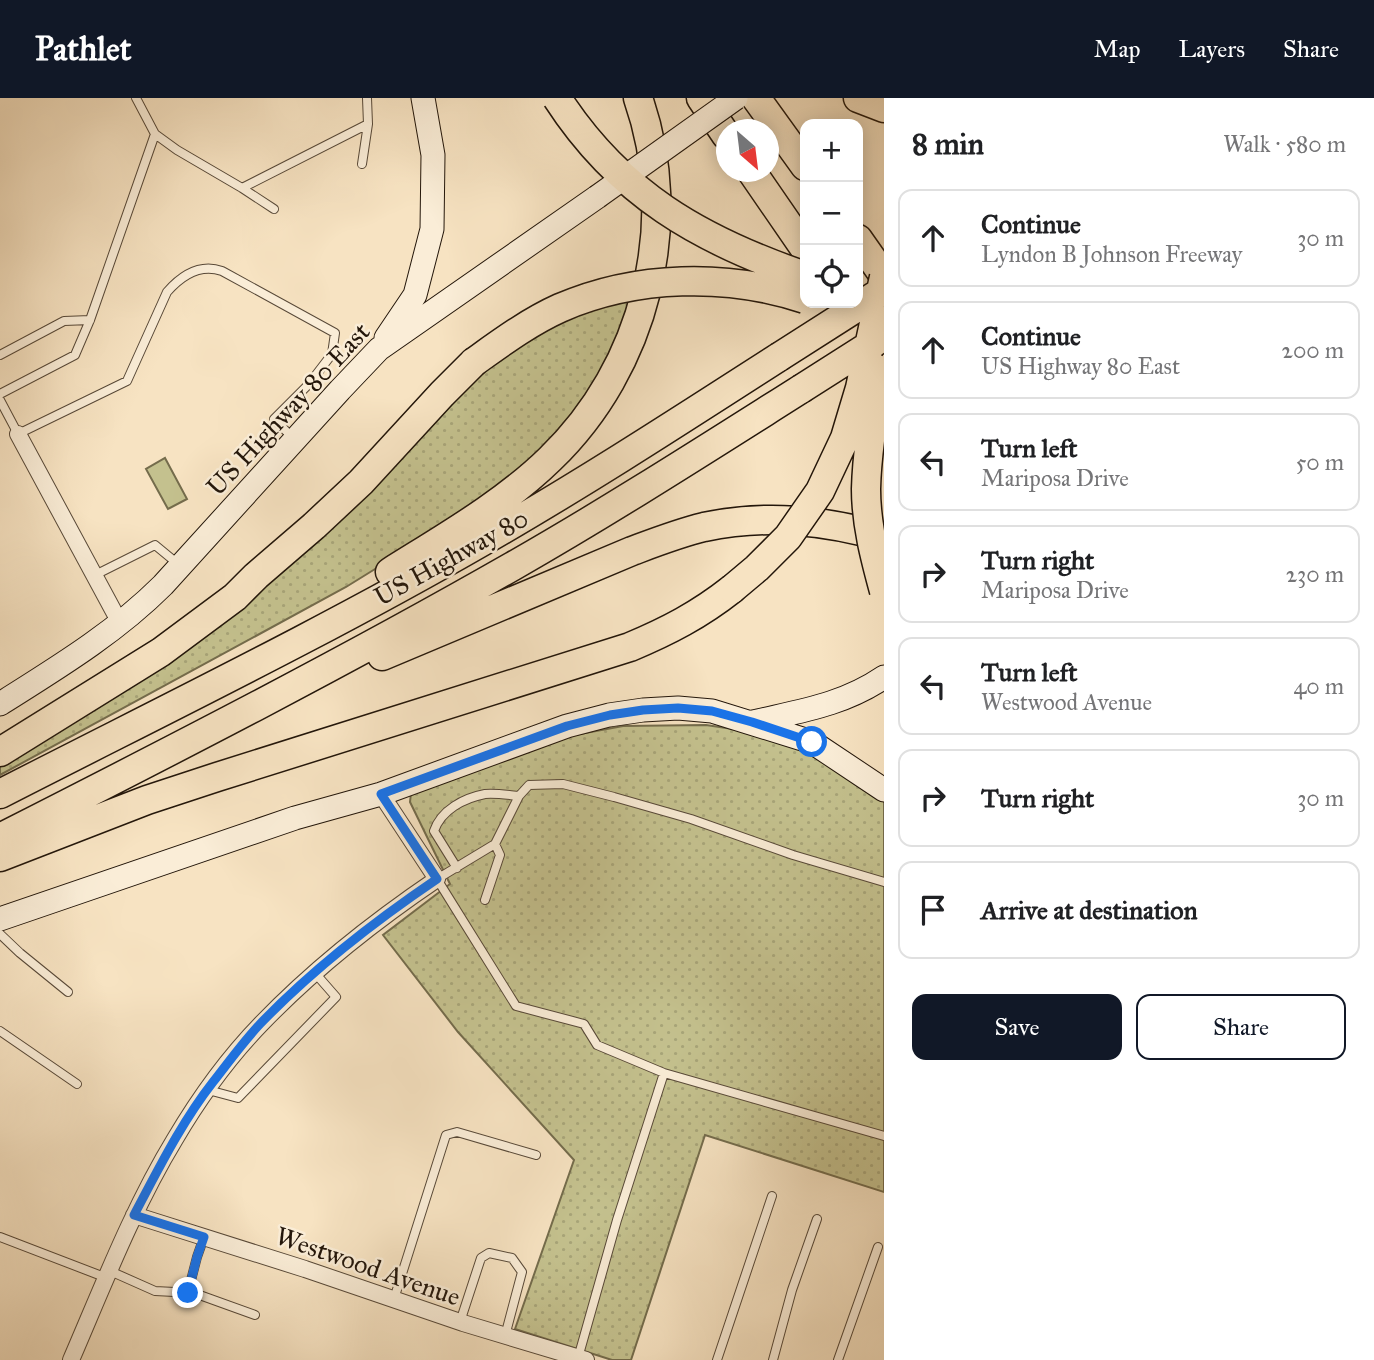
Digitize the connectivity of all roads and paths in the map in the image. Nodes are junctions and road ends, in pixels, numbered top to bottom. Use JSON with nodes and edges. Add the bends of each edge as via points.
{"nodes":[{"id":1,"x":136,"y":98,"type":"edge"},
{"id":2,"x":368,"y":98,"type":"edge"},
{"id":3,"x":424,"y":98,"type":"edge"},
{"id":4,"x":556,"y":98,"type":"edge"},
{"id":5,"x":638,"y":98,"type":"edge"},
{"id":6,"x":701,"y":98,"type":"edge"},
{"id":7,"x":736,"y":98,"type":"edge"},
{"id":8,"x":756,"y":98,"type":"edge"},
{"id":9,"x":858,"y":98,"type":"edge"},
{"id":10,"x":884,"y":108,"type":"edge"},
{"id":11,"x":716,"y":120,"type":"edge"},
{"id":12,"x":368,"y":124,"type":"junction"},
{"id":13,"x":155,"y":134,"type":"junction"},
{"id":14,"x":800,"y":159,"type":"edge"},
{"id":15,"x":362,"y":164,"type":"dead end"},
{"id":16,"x":759,"y":182,"type":"edge"},
{"id":17,"x":242,"y":188,"type":"junction"},
{"id":18,"x":274,"y":209,"type":"dead end"},
{"id":19,"x":802,"y":245,"type":"edge"},
{"id":20,"x":862,"y":245,"type":"edge"},
{"id":21,"x":800,"y":274,"type":"edge"},
{"id":22,"x":884,"y":276,"type":"edge"},
{"id":23,"x":884,"y":290,"type":"edge"},
{"id":24,"x":800,"y":297,"type":"edge"},
{"id":25,"x":863,"y":297,"type":"edge"},
{"id":26,"x":884,"y":304,"type":"edge"},
{"id":27,"x":831,"y":308,"type":"edge"},
{"id":28,"x":848,"y":308,"type":"edge"},
{"id":29,"x":90,"y":320,"type":"junction"},
{"id":30,"x":884,"y":326,"type":"edge"},
{"id":31,"x":884,"y":336,"type":"edge"},
{"id":32,"x":379,"y":349,"type":"junction"},
{"id":33,"x":0,"y":355,"type":"edge"},
{"id":34,"x":884,"y":358,"type":"edge"},
{"id":35,"x":0,"y":394,"type":"edge"},
{"id":36,"x":0,"y":400,"type":"edge"},
{"id":37,"x":18,"y":434,"type":"junction"},
{"id":38,"x":295,"y":440,"type":"junction"},
{"id":39,"x":884,"y":537,"type":"edge"},
{"id":40,"x":180,"y":566,"type":"junction"},
{"id":41,"x":95,"y":575,"type":"junction"},
{"id":42,"x":256,"y":576,"type":"junction"},
{"id":43,"x":884,"y":591,"type":"edge"},
{"id":44,"x":120,"y":623,"type":"junction"},
{"id":45,"x":271,"y":656,"type":"junction"},
{"id":46,"x":878,"y":681,"type":"edge"},
{"id":47,"x":266,"y":702,"type":"junction"},
{"id":48,"x":0,"y":704,"type":"edge"},
{"id":49,"x":752,"y":722,"type":"junction"},
{"id":50,"x":0,"y":729,"type":"edge"},
{"id":51,"x":0,"y":752,"type":"edge"},
{"id":52,"x":884,"y":790,"type":"edge"},
{"id":53,"x":0,"y":794,"type":"edge"},
{"id":54,"x":381,"y":794,"type":"junction"},
{"id":55,"x":519,"y":796,"type":"junction"},
{"id":56,"x":0,"y":838,"type":"edge"},
{"id":57,"x":495,"y":844,"type":"junction"},
{"id":58,"x":0,"y":857,"type":"edge"},
{"id":59,"x":457,"y":868,"type":"junction"},
{"id":60,"x":437,"y":879,"type":"junction"},
{"id":61,"x":884,"y":882,"type":"edge"},
{"id":62,"x":485,"y":900,"type":"dead end"},
{"id":63,"x":0,"y":919,"type":"edge"},
{"id":64,"x":0,"y":934,"type":"edge"},
{"id":65,"x":315,"y":973,"type":"junction"},
{"id":66,"x":68,"y":992,"type":"dead end"},
{"id":67,"x":0,"y":1031,"type":"edge"},
{"id":68,"x":664,"y":1073,"type":"junction"},
{"id":69,"x":77,"y":1084,"type":"dead end"},
{"id":70,"x":207,"y":1090,"type":"junction"},
{"id":71,"x":884,"y":1136,"type":"edge"},
{"id":72,"x":536,"y":1155,"type":"dead end"},
{"id":73,"x":772,"y":1196,"type":"dead end"},
{"id":74,"x":134,"y":1215,"type":"junction"},
{"id":75,"x":817,"y":1219,"type":"dead end"},
{"id":76,"x":0,"y":1237,"type":"edge"},
{"id":77,"x":204,"y":1237,"type":"junction"},
{"id":78,"x":878,"y":1247,"type":"dead end"},
{"id":79,"x":108,"y":1274,"type":"junction"},
{"id":80,"x":188,"y":1293,"type":"junction"},
{"id":81,"x":394,"y":1300,"type":"junction"},
{"id":82,"x":255,"y":1315,"type":"dead end"},
{"id":83,"x":460,"y":1322,"type":"junction"},
{"id":84,"x":505,"y":1336,"type":"junction"},
{"id":85,"x":582,"y":1359,"type":"edge"},
{"id":86,"x":71,"y":1360,"type":"edge"},
{"id":87,"x":717,"y":1360,"type":"edge"},
{"id":88,"x":772,"y":1360,"type":"edge"},
{"id":89,"x":838,"y":1360,"type":"edge"}],
"edges":[{"from":1,"to":13,"type":"lane"},
{"from":2,"to":12,"type":"lane"},
{"from":3,"to":32,"type":"main road","via":[[433,155],[432,229],[415,295]]},
{"from":4,"to":21,"type":"highway","bridge":true,"via":[[598,152],[642,194],[685,224],[734,249]]},
{"from":5,"to":45,"type":"highway","via":[[654,161],[654,254],[635,329],[603,395],[564,446],[520,486],[308,624]]},
{"from":6,"to":11,"type":"highway"},
{"from":7,"to":32,"type":"main road","name":"US Highway 80 East","bridge":true},
{"from":8,"to":14,"type":"highway"},
{"from":9,"to":10,"type":"highway"},
{"from":12,"to":15,"type":"lane"},
{"from":12,"to":17,"type":"lane"},
{"from":13,"to":17,"type":"lane"},
{"from":13,"to":29,"type":"lane"},
{"from":16,"to":19,"type":"highway"},
{"from":17,"to":18,"type":"lane"},
{"from":20,"to":22,"type":"highway"},
{"from":22,"to":58,"type":"highway","bridge":true,"via":[[860,388],[845,438],[820,491],[788,537],[708,608],[629,647],[147,800]]},
{"from":23,"to":45,"type":"highway","name":"US Highway 80","bridge":true,"via":[[483,541]]},
{"from":24,"to":42,"type":"highway","bridge":true,"via":[[726,282],[676,281],[612,291],[561,308],[513,333],[474,362],[361,482]]},
{"from":25,"to":26,"type":"highway","bridge":true},
{"from":27,"to":30,"type":"highway","bridge":true},
{"from":28,"to":34,"type":"highway"},
{"from":29,"to":33,"type":"lane","via":[[64,321]]},
{"from":29,"to":35,"type":"lane","via":[[75,355]]},
{"from":31,"to":47,"type":"highway","name":"US Highway 80","bridge":true,"via":[[597,517]]},
{"from":32,"to":38,"type":"main road","name":"US Highway 80 East"},
{"from":34,"to":43,"type":"highway","bridge":true,"via":[[871,425],[866,490]]},
{"from":36,"to":37,"type":"lane"},
{"from":37,"to":38,"type":"lane","via":[[127,381],[167,292],[191,272],[215,268],[335,333],[332,354],[274,419]]},
{"from":37,"to":41,"type":"street"},
{"from":38,"to":40,"type":"main road","name":"US Highway 80 East"},
{"from":39,"to":47,"type":"highway","via":[[808,521],[768,519],[703,527],[632,551]]},
{"from":40,"to":41,"type":"lane","via":[[155,545]]},
{"from":40,"to":44,"type":"main road","name":"US Highway 80 East"},
{"from":41,"to":44,"type":"street"},
{"from":42,"to":50,"type":"highway","via":[[122,663]]},
{"from":42,"to":51,"type":"highway","via":[[161,652]]},
{"from":44,"to":48,"type":"main road","name":"US Highway 80 East"},
{"from":45,"to":53,"type":"highway","name":"US Highway 80"},
{"from":46,"to":49,"type":"main road","via":[[850,697]]},
{"from":47,"to":56,"type":"highway","name":"US Highway 80"},
{"from":49,"to":52,"type":"main road","via":[[812,742]]},
{"from":49,"to":54,"type":"main road","via":[[678,708],[610,715],[567,726]]},
{"from":54,"to":60,"type":"street"},
{"from":54,"to":63,"type":"main road","via":[[295,818]]},
{"from":55,"to":57,"type":"lane"},
{"from":55,"to":59,"type":"lane","via":[[487,794],[458,803],[437,822],[434,831]]},
{"from":55,"to":61,"type":"lane","via":[[529,785],[563,784],[691,819]]},
{"from":57,"to":59,"type":"lane"},
{"from":57,"to":62,"type":"lane","via":[[500,855]]},
{"from":59,"to":60,"type":"lane"},
{"from":60,"to":65,"type":"street"},
{"from":60,"to":68,"type":"lane","via":[[516,1006],[584,1024],[597,1045]]},
{"from":64,"to":66,"type":"lane"},
{"from":65,"to":70,"type":"street","via":[[260,1025]]},
{"from":65,"to":70,"type":"lane","via":[[335,997],[237,1098]]},
{"from":67,"to":69,"type":"lane"},
{"from":68,"to":71,"type":"lane"},
{"from":68,"to":85,"type":"lane","via":[[618,1220]]},
{"from":70,"to":74,"type":"street","via":[[173,1141]]},
{"from":72,"to":81,"type":"lane","via":[[457,1132],[446,1135]]},
{"from":73,"to":87,"type":"lane"},
{"from":74,"to":77,"type":"street","name":"Westwood Avenue"},
{"from":74,"to":79,"type":"street"},
{"from":75,"to":88,"type":"lane"},
{"from":76,"to":79,"type":"lane"},
{"from":77,"to":80,"type":"lane"},
{"from":77,"to":81,"type":"street","name":"Westwood Avenue"},
{"from":78,"to":89,"type":"lane"},
{"from":79,"to":80,"type":"lane","via":[[155,1291]]},
{"from":79,"to":86,"type":"street"},
{"from":80,"to":82,"type":"lane"},
{"from":81,"to":83,"type":"street","name":"Westwood Avenue"},
{"from":83,"to":84,"type":"street","name":"Westwood Avenue"},
{"from":83,"to":84,"type":"lane","via":[[481,1258],[489,1254],[512,1258],[522,1272]]},
{"from":84,"to":85,"type":"street","name":"Westwood Avenue"}]}
